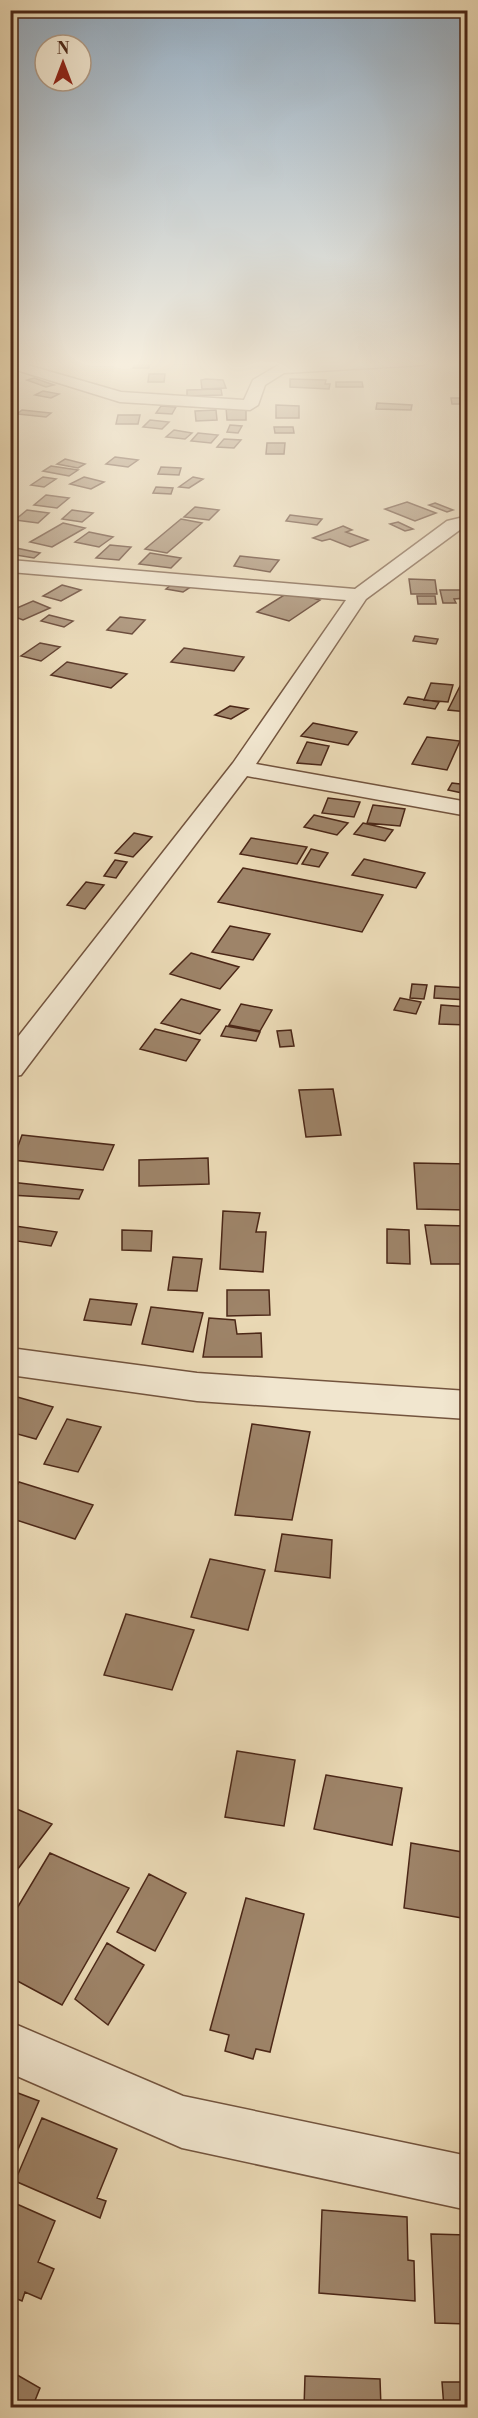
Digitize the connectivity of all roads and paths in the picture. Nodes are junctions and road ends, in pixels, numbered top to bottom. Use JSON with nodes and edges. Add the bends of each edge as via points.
{"nodes":[{"id":1,"x":468,"y":521,"type":"edge"},
{"id":2,"x":10,"y":566,"type":"edge"},
{"id":3,"x":358,"y":595,"type":"junction"},
{"id":4,"x":241,"y":768,"type":"junction"},
{"id":5,"x":468,"y":809,"type":"edge"},
{"id":6,"x":10,"y":1068,"type":"edge"},
{"id":7,"x":10,"y":1361,"type":"edge"},
{"id":8,"x":468,"y":1405,"type":"edge"},
{"id":9,"x":10,"y":2047,"type":"edge"},
{"id":10,"x":468,"y":2183,"type":"edge"}],
"edges":[{"from":1,"to":3,"type":"street","via":[[454,525]]},
{"from":2,"to":3,"type":"street"},
{"from":3,"to":4,"type":"street"},
{"from":4,"to":5,"type":"street"},
{"from":4,"to":6,"type":"street"},
{"from":7,"to":8,"type":"street","via":[[197,1387]]},
{"from":9,"to":10,"type":"street","via":[[182,2122]]}]}
